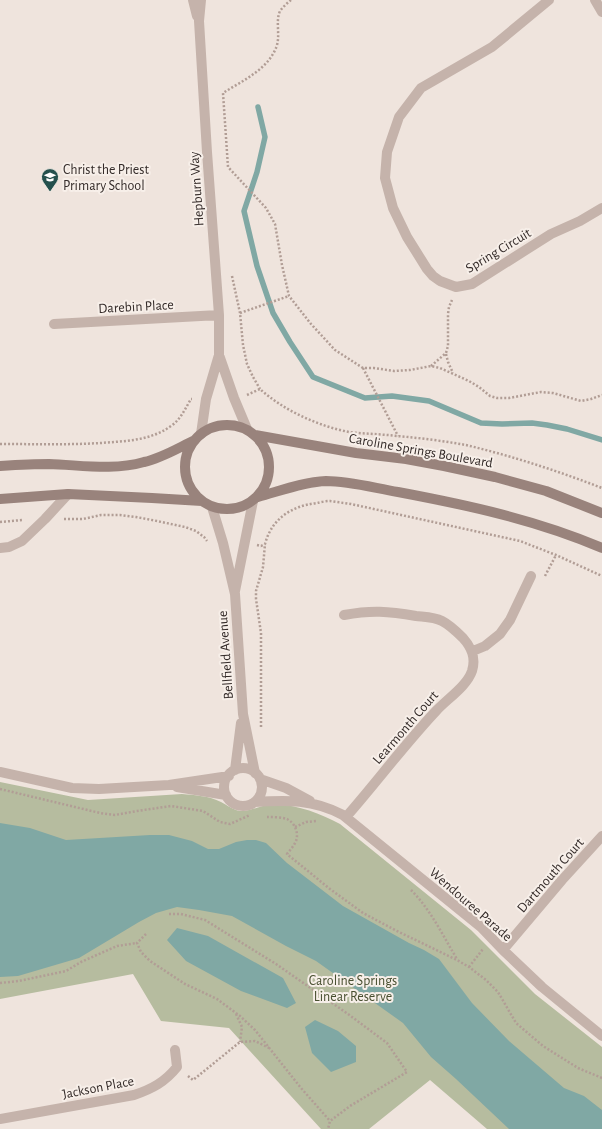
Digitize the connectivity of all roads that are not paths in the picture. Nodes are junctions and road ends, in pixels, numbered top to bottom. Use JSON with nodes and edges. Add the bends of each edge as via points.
{"nodes":[{"id":1,"x":193,"y":0,"type":"edge"},
{"id":2,"x":201,"y":0,"type":"edge"},
{"id":3,"x":548,"y":0,"type":"edge"},
{"id":4,"x":595,"y":0,"type":"edge"},
{"id":5,"x":602,"y":12,"type":"edge"},
{"id":6,"x":199,"y":21,"type":"junction"},
{"id":7,"x":602,"y":208,"type":"edge"},
{"id":8,"x":219,"y":315,"type":"junction"},
{"id":9,"x":54,"y":324,"type":"dead end"},
{"id":10,"x":219,"y":355,"type":"junction"},
{"id":11,"x":251,"y":432,"type":"junction"},
{"id":12,"x":198,"y":437,"type":"junction"},
{"id":13,"x":0,"y":466,"type":"edge"},
{"id":14,"x":68,"y":494,"type":"junction"},
{"id":15,"x":0,"y":499,"type":"edge"},
{"id":16,"x":256,"y":499,"type":"junction"},
{"id":17,"x":202,"y":501,"type":"junction"},
{"id":18,"x":212,"y":507,"type":"junction"},
{"id":19,"x":602,"y":513,"type":"edge"},
{"id":20,"x":0,"y":548,"type":"edge"},
{"id":21,"x":602,"y":548,"type":"edge"},
{"id":22,"x":531,"y":576,"type":"dead end"},
{"id":23,"x":235,"y":594,"type":"junction"},
{"id":24,"x":344,"y":614,"type":"dead end"},
{"id":25,"x":472,"y":651,"type":"junction"},
{"id":26,"x":243,"y":714,"type":"junction"},
{"id":27,"x":0,"y":772,"type":"edge"},
{"id":28,"x":232,"y":773,"type":"junction"},
{"id":29,"x":257,"y":776,"type":"junction"},
{"id":30,"x":169,"y":785,"type":"junction"},
{"id":31,"x":226,"y":795,"type":"junction"},
{"id":32,"x":255,"y":802,"type":"junction"},
{"id":33,"x":315,"y":804,"type":"junction"},
{"id":34,"x":346,"y":818,"type":"junction"},
{"id":35,"x":602,"y":836,"type":"edge"},
{"id":36,"x":503,"y":950,"type":"junction"},
{"id":37,"x":602,"y":1036,"type":"edge"},
{"id":38,"x":175,"y":1050,"type":"dead end"},
{"id":39,"x":0,"y":1119,"type":"edge"}],
"edges":[{"from":1,"to":6,"type":"street","name":"Hepburn Way"},
{"from":2,"to":6,"type":"street","name":"Hepburn Way"},
{"from":3,"to":7,"type":"street","name":"Spring Circuit","via":[[492,47],[421,88],[399,117],[387,152],[385,178],[393,208],[427,269],[440,281],[456,287],[472,284],[545,238]]},
{"from":4,"to":5,"type":"street"},
{"from":6,"to":8,"type":"street","name":"Hepburn Way"},
{"from":8,"to":9,"type":"street","name":"Darebin Place"},
{"from":8,"to":10,"type":"street","name":"Hepburn Way"},
{"from":10,"to":11,"type":"street","name":"Hepburn Way","via":[[234,398]]},
{"from":10,"to":12,"type":"street","name":"Hepburn Way"},
{"from":11,"to":12,"type":"main road","via":[[235,425],[223,425],[211,428]]},
{"from":11,"to":16,"type":"main road","via":[[263,443],[270,465],[265,488]]},
{"from":11,"to":19,"type":"main road","name":"Caroline Springs Boulevard","via":[[496,477],[546,491]]},
{"from":12,"to":13,"type":"main road","via":[[163,456],[123,466]]},
{"from":12,"to":17,"type":"main road","via":[[189,450],[185,472],[188,484]]},
{"from":14,"to":15,"type":"main road"},
{"from":14,"to":17,"type":"main road"},
{"from":14,"to":20,"type":"street","via":[[22,541]]},
{"from":16,"to":18,"type":"main road","via":[[234,509],[222,510]]},
{"from":16,"to":21,"type":"main road","via":[[305,484],[346,483],[488,510],[544,526]]},
{"from":16,"to":23,"type":"street","name":"Bellfield Avenue"},
{"from":17,"to":18,"type":"main road"},
{"from":18,"to":23,"type":"street","name":"Bellfield Avenue"},
{"from":22,"to":25,"type":"street","via":[[510,620],[500,634]]},
{"from":23,"to":26,"type":"street","name":"Bellfield Avenue"},
{"from":24,"to":25,"type":"street","via":[[376,611],[435,618],[451,626],[469,644]]},
{"from":25,"to":34,"type":"street","name":"Learmonth Court","via":[[472,670],[465,683],[409,741]]},
{"from":26,"to":28,"type":"street","name":"Bellfield Avenue"},
{"from":26,"to":29,"type":"street","name":"Bellfield Avenue"},
{"from":27,"to":30,"type":"street","via":[[72,788],[115,789]]},
{"from":28,"to":29,"type":"street","via":[[239,769],[247,769]]},
{"from":28,"to":30,"type":"street"},
{"from":28,"to":31,"type":"street","via":[[226,779]]},
{"from":29,"to":32,"type":"street","via":[[262,787]]},
{"from":29,"to":33,"type":"street","name":"Wendouree Parade"},
{"from":30,"to":31,"type":"street"},
{"from":31,"to":32,"type":"street","via":[[239,805]]},
{"from":32,"to":33,"type":"street","name":"Wendouree Parade","via":[[284,800]]},
{"from":33,"to":34,"type":"street","name":"Wendouree Parade","via":[[329,808]]},
{"from":34,"to":36,"type":"street","name":"Wendouree Parade","via":[[481,927]]},
{"from":35,"to":36,"type":"street","name":"Dartmouth Court"},
{"from":36,"to":37,"type":"street","name":"Wendouree Parade","via":[[542,987]]},
{"from":38,"to":39,"type":"street","name":"Jackson Place","via":[[177,1067],[172,1074],[151,1089],[134,1095]]}]}
